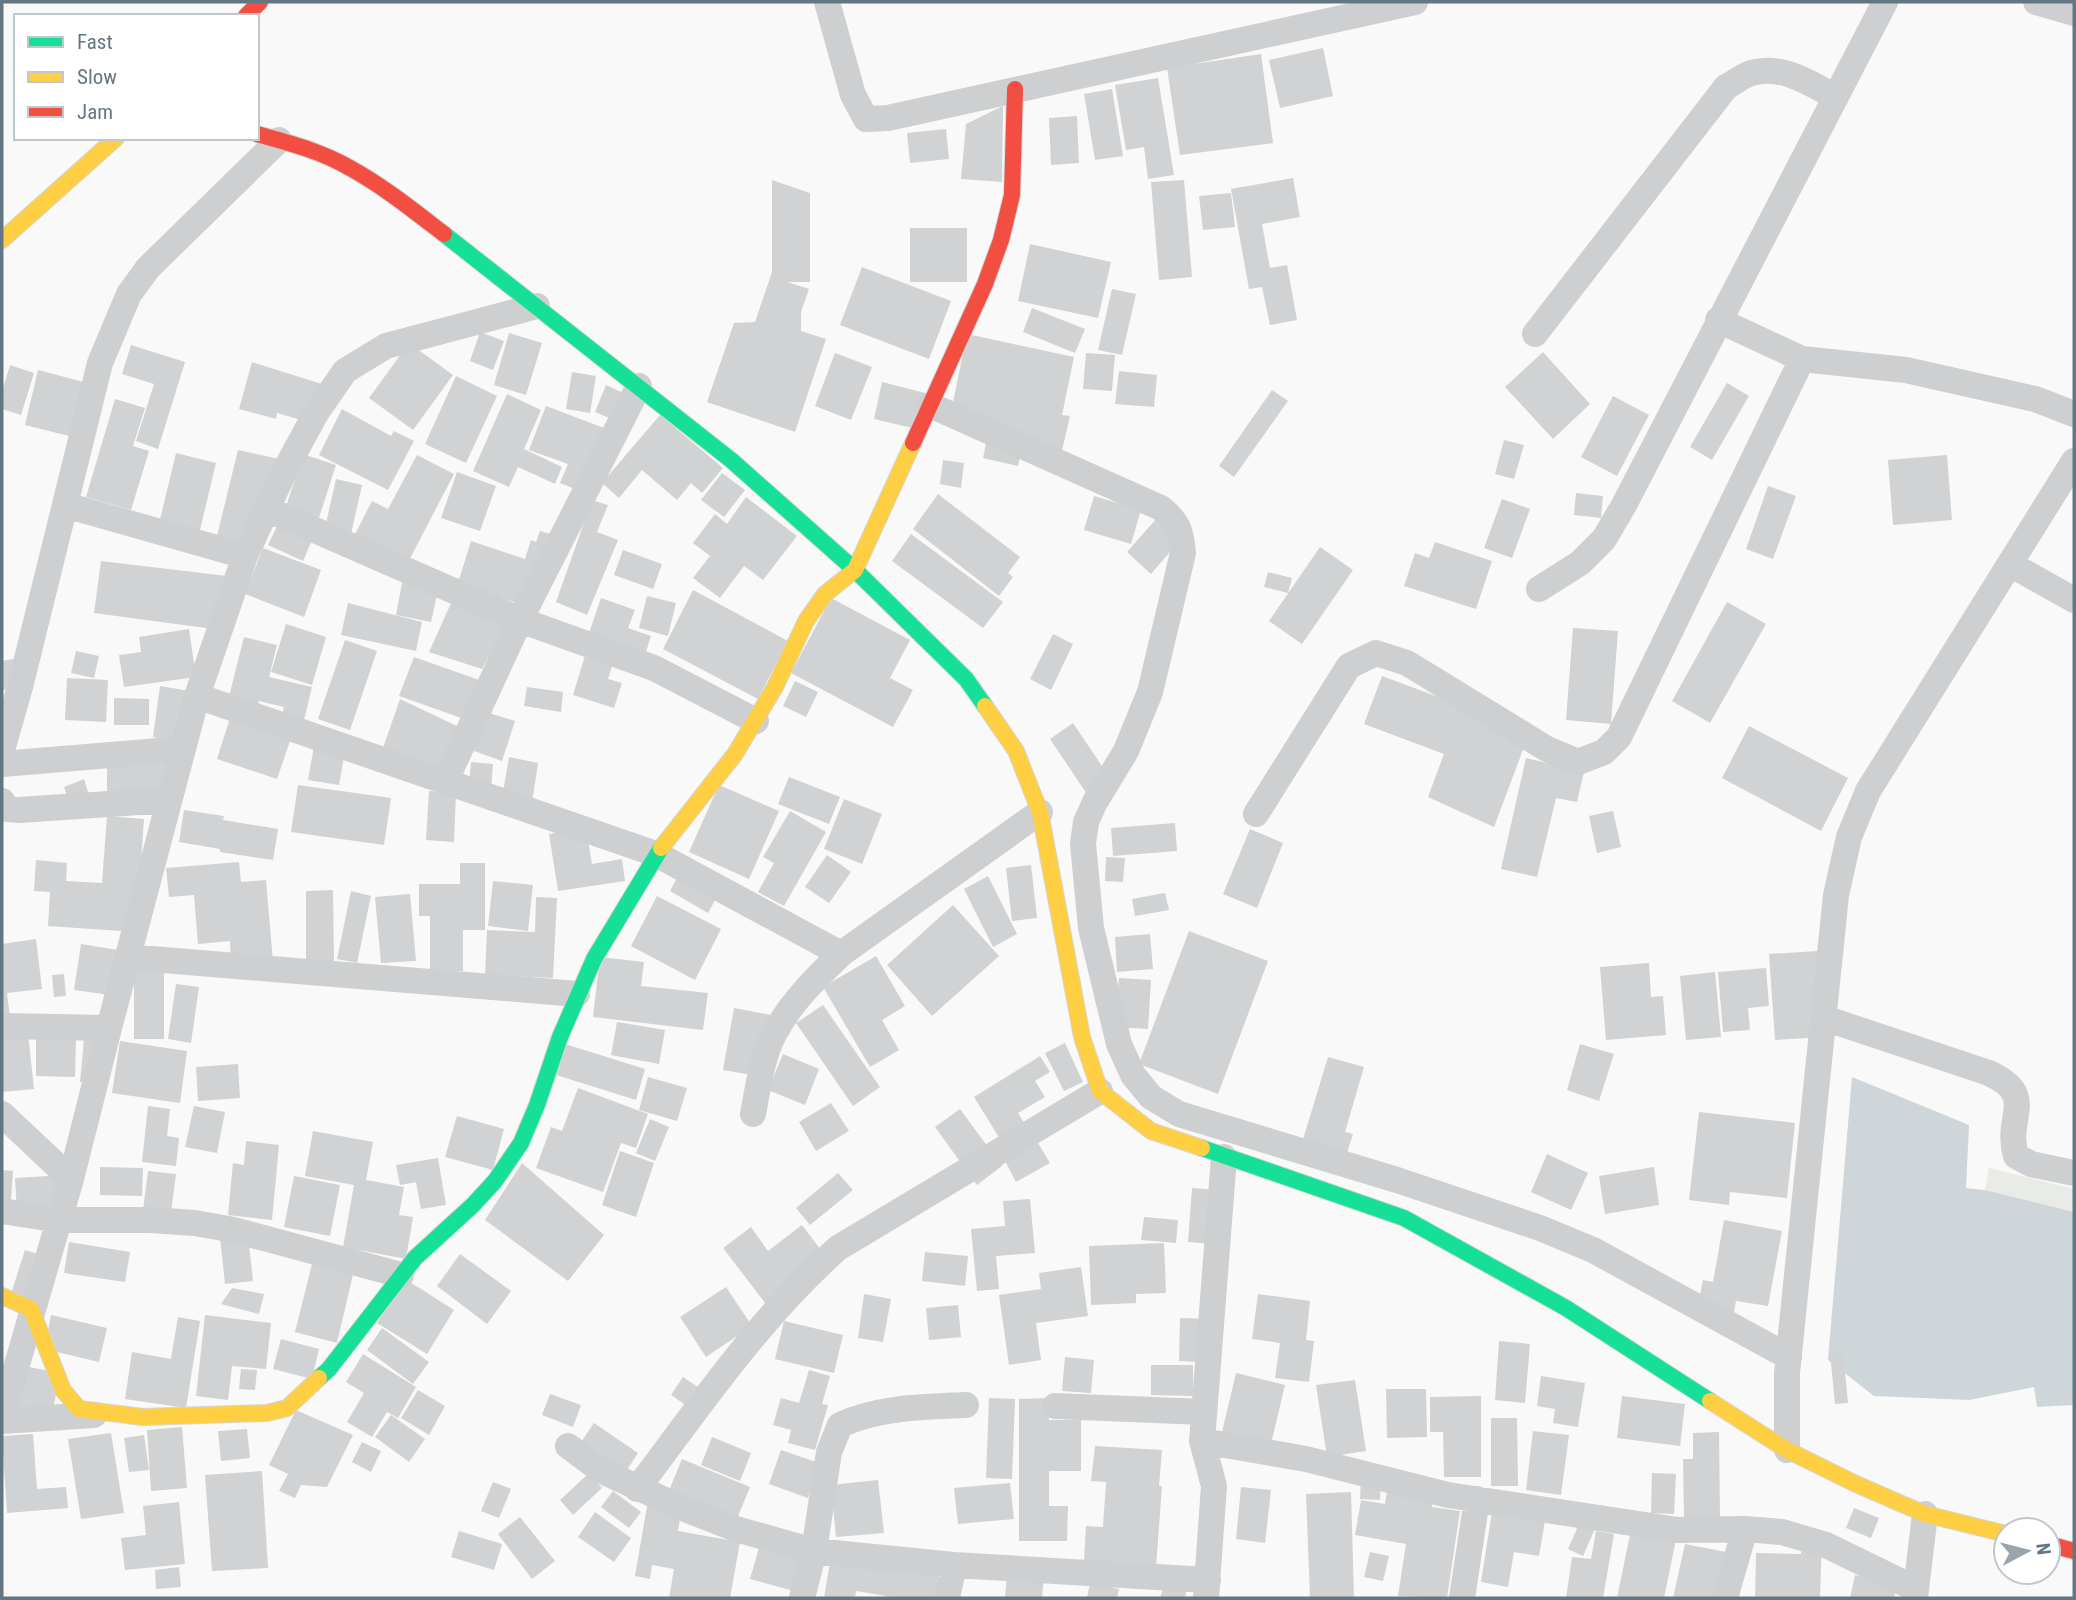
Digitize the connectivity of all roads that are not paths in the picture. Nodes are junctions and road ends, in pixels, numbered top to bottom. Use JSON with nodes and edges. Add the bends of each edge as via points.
{"nodes":[{"id":1,"x":827,"y":2,"type":"edge"},
{"id":2,"x":1415,"y":2,"type":"edge"},
{"id":3,"x":1885,"y":2,"type":"edge"},
{"id":4,"x":2036,"y":2,"type":"edge"},
{"id":5,"x":2074,"y":13,"type":"edge"},
{"id":6,"x":1015,"y":89,"type":"junction"},
{"id":7,"x":1836,"y":97,"type":"junction"},
{"id":8,"x":268,"y":137,"type":"edge"},
{"id":9,"x":114,"y":140,"type":"edge"},
{"id":10,"x":2,"y":240,"type":"edge"},
{"id":11,"x":537,"y":306,"type":"junction"},
{"id":12,"x":1718,"y":320,"type":"junction"},
{"id":13,"x":1535,"y":334,"type":"dead end"},
{"id":14,"x":1802,"y":359,"type":"junction"},
{"id":15,"x":639,"y":386,"type":"junction"},
{"id":16,"x":930,"y":405,"type":"junction"},
{"id":17,"x":2074,"y":414,"type":"edge"},
{"id":18,"x":2074,"y":461,"type":"edge"},
{"id":19,"x":65,"y":505,"type":"junction"},
{"id":20,"x":267,"y":509,"type":"junction"},
{"id":21,"x":245,"y":556,"type":"junction"},
{"id":22,"x":2010,"y":564,"type":"junction"},
{"id":23,"x":855,"y":570,"type":"junction"},
{"id":24,"x":1539,"y":589,"type":"dead end"},
{"id":25,"x":2074,"y":600,"type":"edge"},
{"id":26,"x":520,"y":620,"type":"junction"},
{"id":27,"x":197,"y":696,"type":"junction"},
{"id":28,"x":756,"y":721,"type":"junction"},
{"id":29,"x":183,"y":749,"type":"junction"},
{"id":30,"x":2,"y":750,"type":"edge"},
{"id":31,"x":2,"y":764,"type":"edge"},
{"id":32,"x":445,"y":782,"type":"junction"},
{"id":33,"x":169,"y":800,"type":"junction"},
{"id":34,"x":2,"y":801,"type":"edge"},
{"id":35,"x":1040,"y":812,"type":"junction"},
{"id":36,"x":1256,"y":814,"type":"dead end"},
{"id":37,"x":656,"y":855,"type":"junction"},
{"id":38,"x":841,"y":954,"type":"junction"},
{"id":39,"x":127,"y":957,"type":"junction"},
{"id":40,"x":577,"y":994,"type":"junction"},
{"id":41,"x":1824,"y":1018,"type":"junction"},
{"id":42,"x":2,"y":1026,"type":"edge"},
{"id":43,"x":108,"y":1028,"type":"junction"},
{"id":44,"x":1100,"y":1091,"type":"junction"},
{"id":45,"x":2,"y":1114,"type":"edge"},
{"id":46,"x":753,"y":1114,"type":"dead end"},
{"id":47,"x":1224,"y":1157,"type":"junction"},
{"id":48,"x":2074,"y":1173,"type":"edge"},
{"id":49,"x":71,"y":1180,"type":"junction"},
{"id":50,"x":2,"y":1211,"type":"edge"},
{"id":51,"x":59,"y":1220,"type":"junction"},
{"id":52,"x":401,"y":1276,"type":"junction"},
{"id":53,"x":2,"y":1296,"type":"edge"},
{"id":54,"x":31,"y":1309,"type":"junction"},
{"id":55,"x":1789,"y":1357,"type":"junction"},
{"id":56,"x":966,"y":1405,"type":"dead end"},
{"id":57,"x":2,"y":1406,"type":"edge"},
{"id":58,"x":1055,"y":1406,"type":"dead end"},
{"id":59,"x":1203,"y":1412,"type":"junction"},
{"id":60,"x":111,"y":1414,"type":"junction"},
{"id":61,"x":2,"y":1421,"type":"edge"},
{"id":62,"x":1202,"y":1441,"type":"junction"},
{"id":63,"x":568,"y":1446,"type":"dead end"},
{"id":64,"x":1787,"y":1450,"type":"junction"},
{"id":65,"x":636,"y":1489,"type":"junction"},
{"id":66,"x":1477,"y":1499,"type":"junction"},
{"id":67,"x":1925,"y":1514,"type":"junction"},
{"id":68,"x":1745,"y":1530,"type":"junction"},
{"id":69,"x":1992,"y":1531,"type":"edge"},
{"id":70,"x":814,"y":1551,"type":"junction"},
{"id":71,"x":954,"y":1565,"type":"junction"},
{"id":72,"x":1207,"y":1589,"type":"edge"},
{"id":73,"x":1915,"y":1594,"type":"edge"},
{"id":74,"x":803,"y":1598,"type":"edge"},
{"id":75,"x":947,"y":1598,"type":"edge"},
{"id":76,"x":1462,"y":1598,"type":"edge"},
{"id":77,"x":1725,"y":1598,"type":"edge"}],
"edges":[{"from":1,"to":6,"type":"street","via":[[853,95],[866,119]]},
{"from":2,"to":6,"type":"street"},
{"from":3,"to":7,"type":"street"},
{"from":4,"to":5,"type":"street"},
{"from":6,"to":16,"type":"street","via":[[1012,195],[1001,240]]},
{"from":7,"to":12,"type":"street"},
{"from":7,"to":13,"type":"street","via":[[1795,76],[1773,71],[1750,74],[1726,87]]},
{"from":8,"to":11,"type":"street","via":[[349,167]]},
{"from":8,"to":19,"type":"street","via":[[129,294],[100,363]]},
{"from":9,"to":10,"type":"street"},
{"from":11,"to":15,"type":"street"},
{"from":11,"to":20,"type":"street","via":[[386,346],[345,371],[316,413]]},
{"from":12,"to":14,"type":"street"},
{"from":12,"to":24,"type":"street","via":[[1604,539],[1580,563]]},
{"from":14,"to":17,"type":"street","via":[[1906,370],[2035,399]]},
{"from":14,"to":36,"type":"street","via":[[1619,737],[1604,752],[1578,762],[1547,749],[1407,663],[1376,653],[1349,666]]},
{"from":15,"to":23,"type":"street"},
{"from":15,"to":26,"type":"street"},
{"from":16,"to":23,"type":"street"},
{"from":16,"to":55,"type":"street","via":[[1161,508],[1175,519],[1181,535],[1183,553],[1150,692],[1126,751],[1086,822],[1083,845],[1091,928],[1119,1044],[1133,1075],[1150,1097],[1179,1114],[1540,1228],[1592,1250]]},
{"from":18,"to":22,"type":"street"},
{"from":19,"to":21,"type":"street"},
{"from":19,"to":30,"type":"street"},
{"from":20,"to":21,"type":"street"},
{"from":20,"to":26,"type":"street"},
{"from":21,"to":27,"type":"street"},
{"from":22,"to":25,"type":"street"},
{"from":22,"to":41,"type":"street","via":[[1868,792],[1849,837],[1836,895]]},
{"from":23,"to":28,"type":"street","via":[[825,594],[806,621]]},
{"from":23,"to":35,"type":"street","via":[[965,679],[1016,751]]},
{"from":26,"to":28,"type":"street","via":[[654,668]]},
{"from":26,"to":32,"type":"street"},
{"from":27,"to":29,"type":"street"},
{"from":27,"to":32,"type":"street"},
{"from":28,"to":37,"type":"street"},
{"from":29,"to":31,"type":"street"},
{"from":29,"to":33,"type":"street"},
{"from":32,"to":37,"type":"street"},
{"from":33,"to":34,"type":"street","via":[[19,810],[7,809]]},
{"from":33,"to":39,"type":"street"},
{"from":35,"to":38,"type":"street"},
{"from":35,"to":44,"type":"street","via":[[1082,1037]]},
{"from":37,"to":38,"type":"street"},
{"from":37,"to":40,"type":"street"},
{"from":38,"to":46,"type":"street","via":[[793,1004],[773,1035]]},
{"from":39,"to":40,"type":"street"},
{"from":39,"to":43,"type":"street"},
{"from":40,"to":52,"type":"street","via":[[521,1143],[495,1181]]},
{"from":41,"to":48,"type":"street","via":[[2008,1082],[2017,1098],[2011,1140],[2016,1156]]},
{"from":41,"to":55,"type":"street"},
{"from":42,"to":43,"type":"street"},
{"from":43,"to":49,"type":"street"},
{"from":44,"to":47,"type":"street","via":[[1151,1131]]},
{"from":44,"to":65,"type":"street","via":[[838,1248],[768,1320]]},
{"from":45,"to":49,"type":"street"},
{"from":47,"to":59,"type":"street"},
{"from":47,"to":64,"type":"street","via":[[1404,1218],[1566,1308]]},
{"from":49,"to":51,"type":"street"},
{"from":50,"to":51,"type":"street"},
{"from":51,"to":52,"type":"street","via":[[195,1223]]},
{"from":51,"to":54,"type":"street"},
{"from":52,"to":60,"type":"street","via":[[329,1369],[287,1408],[233,1415]]},
{"from":53,"to":54,"type":"street"},
{"from":54,"to":57,"type":"street"},
{"from":54,"to":60,"type":"street","via":[[63,1390],[79,1409]]},
{"from":55,"to":64,"type":"street"},
{"from":56,"to":70,"type":"street","via":[[861,1415],[840,1425],[829,1452]]},
{"from":58,"to":59,"type":"street"},
{"from":59,"to":62,"type":"street"},
{"from":60,"to":61,"type":"street"},
{"from":62,"to":66,"type":"street","via":[[1306,1459]]},
{"from":62,"to":72,"type":"street","via":[[1214,1486]]},
{"from":63,"to":65,"type":"street"},
{"from":64,"to":67,"type":"street"},
{"from":65,"to":70,"type":"street","via":[[736,1529]]},
{"from":66,"to":68,"type":"street","via":[[1678,1530]]},
{"from":66,"to":76,"type":"street"},
{"from":67,"to":69,"type":"street"},
{"from":67,"to":73,"type":"street"},
{"from":68,"to":73,"type":"street","via":[[1782,1532],[1826,1545]]},
{"from":68,"to":77,"type":"street"},
{"from":70,"to":71,"type":"street"},
{"from":70,"to":74,"type":"street"},
{"from":71,"to":72,"type":"street"},
{"from":71,"to":75,"type":"street"}]}
